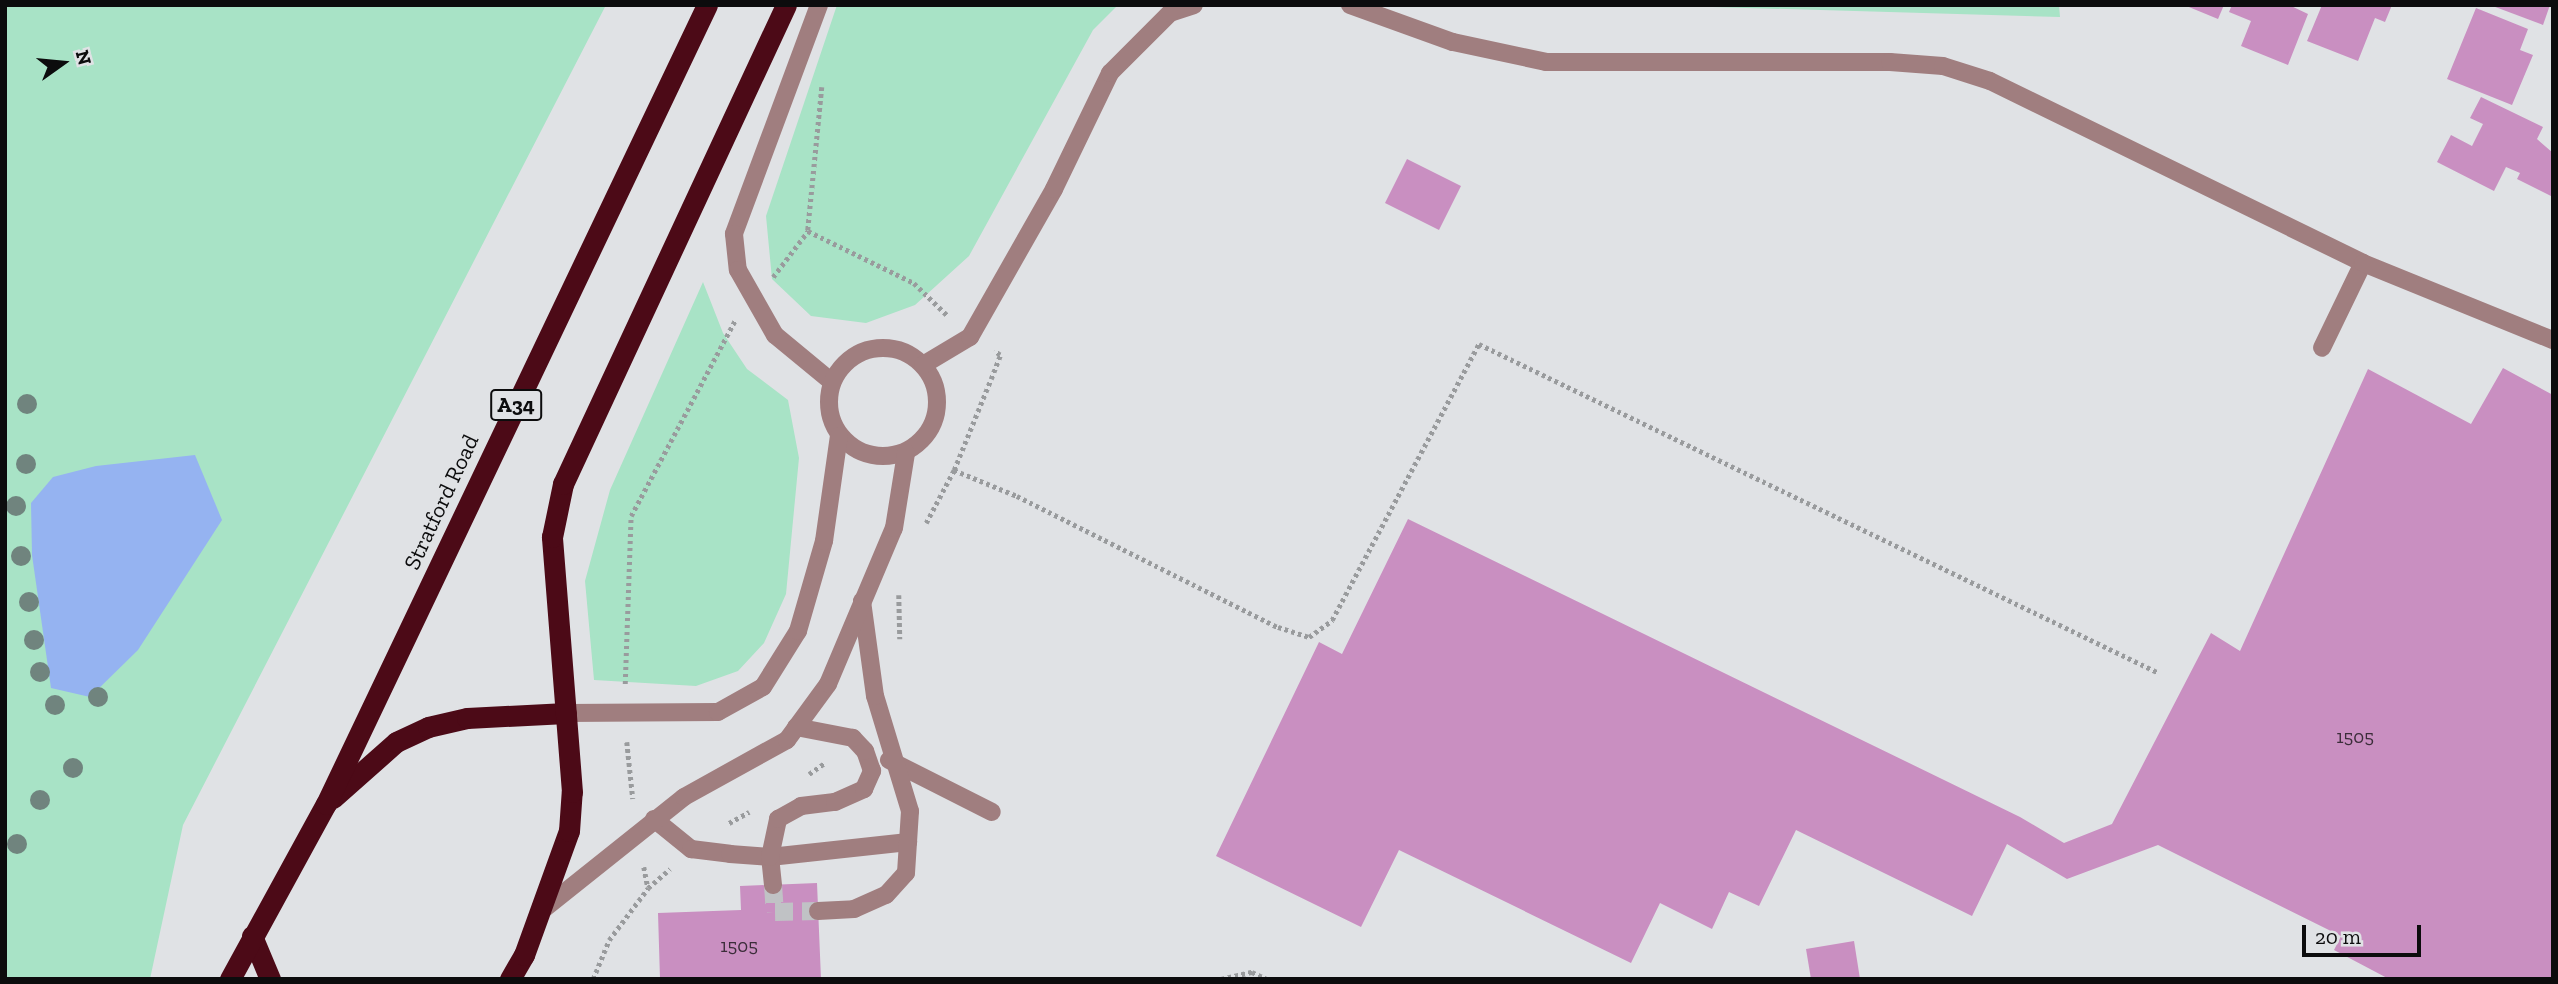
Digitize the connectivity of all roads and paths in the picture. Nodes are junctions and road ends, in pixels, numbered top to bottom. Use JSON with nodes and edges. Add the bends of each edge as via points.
{"nodes":[{"id":1,"x":707,"y":5,"type":"edge"},
{"id":2,"x":786,"y":5,"type":"edge"},
{"id":3,"x":819,"y":5,"type":"edge"},
{"id":4,"x":1194,"y":5,"type":"edge"},
{"id":5,"x":1350,"y":5,"type":"edge"},
{"id":6,"x":823,"y":77,"type":"dead end"},
{"id":7,"x":808,"y":231,"type":"junction"},
{"id":8,"x":2363,"y":263,"type":"junction"},
{"id":9,"x":750,"y":298,"type":"junction"},
{"id":10,"x":970,"y":337,"type":"junction"},
{"id":11,"x":2553,"y":340,"type":"edge"},
{"id":12,"x":2322,"y":348,"type":"dead end"},
{"id":13,"x":923,"y":365,"type":"junction"},
{"id":14,"x":832,"y":382,"type":"junction"},
{"id":15,"x":839,"y":436,"type":"junction"},
{"id":16,"x":906,"y":453,"type":"junction"},
{"id":17,"x":954,"y":470,"type":"junction"},
{"id":18,"x":924,"y":528,"type":"dead end"},
{"id":19,"x":899,"y":588,"type":"dead end"},
{"id":20,"x":862,"y":601,"type":"junction"},
{"id":21,"x":900,"y":642,"type":"dead end"},
{"id":22,"x":2159,"y":673,"type":"dead end"},
{"id":23,"x":566,"y":713,"type":"junction"},
{"id":24,"x":624,"y":715,"type":"junction"},
{"id":25,"x":796,"y":727,"type":"junction"},
{"id":26,"x":859,"y":744,"type":"junction"},
{"id":27,"x":895,"y":762,"type":"junction"},
{"id":28,"x":800,"y":780,"type":"dead end"},
{"id":29,"x":326,"y":804,"type":"junction"},
{"id":30,"x":758,"y":806,"type":"dead end"},
{"id":31,"x":992,"y":812,"type":"dead end"},
{"id":32,"x":654,"y":818,"type":"junction"},
{"id":33,"x":636,"y":833,"type":"junction"},
{"id":34,"x":908,"y":842,"type":"junction"},
{"id":35,"x":691,"y":849,"type":"junction"},
{"id":36,"x":770,"y":857,"type":"junction"},
{"id":37,"x":773,"y":885,"type":"tunnel mouth"},
{"id":38,"x":648,"y":888,"type":"junction"},
{"id":39,"x":818,"y":911,"type":"tunnel mouth"},
{"id":40,"x":540,"y":912,"type":"junction"},
{"id":41,"x":252,"y":936,"type":"junction"},
{"id":42,"x":230,"y":979,"type":"edge"},
{"id":43,"x":270,"y":979,"type":"edge"},
{"id":44,"x":510,"y":979,"type":"edge"},
{"id":45,"x":593,"y":979,"type":"edge"},
{"id":46,"x":1221,"y":979,"type":"edge"},
{"id":47,"x":1267,"y":979,"type":"edge"}],
"edges":[{"from":1,"to":29,"type":"highway","name":"Stratford Road","number":"A34"},
{"from":2,"to":23,"type":"highway","via":[[563,484],[552,537]]},
{"from":3,"to":9,"type":"lane","via":[[734,234],[738,270]]},
{"from":4,"to":10,"type":"lane","via":[[1170,13],[1110,73],[1054,189]]},
{"from":5,"to":8,"type":"lane","via":[[1453,42],[1546,62],[1943,66],[1990,81]]},
{"from":6,"to":7,"type":"path"},
{"from":7,"to":9,"type":"path","via":[[776,274]]},
{"from":7,"to":10,"type":"path","via":[[914,283]]},
{"from":8,"to":11,"type":"lane"},
{"from":8,"to":12,"type":"lane"},
{"from":9,"to":14,"type":"lane","via":[[775,335]]},
{"from":9,"to":24,"type":"path","via":[[631,516]]},
{"from":10,"to":13,"type":"lane"},
{"from":10,"to":17,"type":"path","via":[[1000,355]]},
{"from":13,"to":14,"type":"lane","via":[[905,352],[877,348],[858,353]]},
{"from":13,"to":16,"type":"lane","via":[[938,396],[937,415],[928,434]]},
{"from":14,"to":15,"type":"lane","via":[[829,413]]},
{"from":15,"to":16,"type":"lane","via":[[867,455]]},
{"from":15,"to":24,"type":"lane","via":[[824,541],[797,631],[763,687],[718,712]]},
{"from":16,"to":20,"type":"lane","via":[[894,528]]},
{"from":17,"to":18,"type":"path"},
{"from":17,"to":22,"type":"path","via":[[1278,627],[1309,637],[1332,620],[1479,344]]},
{"from":19,"to":21,"type":"path"},
{"from":20,"to":25,"type":"lane","via":[[828,684]]},
{"from":20,"to":27,"type":"lane","via":[[875,696]]},
{"from":23,"to":24,"type":"lane"},
{"from":23,"to":29,"type":"highway","number":"A34","via":[[467,718],[428,727],[396,741]]},
{"from":23,"to":40,"type":"highway","via":[[572,792],[569,831]]},
{"from":24,"to":33,"type":"path"},
{"from":25,"to":26,"type":"lane"},
{"from":25,"to":32,"type":"lane","via":[[787,740]]},
{"from":26,"to":27,"type":"lane"},
{"from":26,"to":28,"type":"path","via":[[848,746]]},
{"from":26,"to":36,"type":"lane","via":[[872,771],[864,789],[835,802],[802,806],[778,819]]},
{"from":27,"to":31,"type":"lane"},
{"from":27,"to":34,"type":"lane","via":[[910,811]]},
{"from":29,"to":41,"type":"highway","name":"Stratford Road","number":"A34"},
{"from":30,"to":35,"type":"path"},
{"from":32,"to":33,"type":"lane"},
{"from":32,"to":35,"type":"lane"},
{"from":33,"to":38,"type":"path"},
{"from":33,"to":40,"type":"lane"},
{"from":34,"to":36,"type":"lane"},
{"from":34,"to":39,"type":"lane","via":[[906,873],[886,895],[854,909]]},
{"from":35,"to":36,"type":"lane"},
{"from":35,"to":38,"type":"path"},
{"from":36,"to":37,"type":"lane"},
{"from":38,"to":45,"type":"path","via":[[610,940]]},
{"from":40,"to":44,"type":"highway"},
{"from":41,"to":42,"type":"highway","name":"Stratford Road","number":"A34"},
{"from":41,"to":43,"type":"highway"},
{"from":46,"to":47,"type":"path","via":[[1252,972]]}]}
